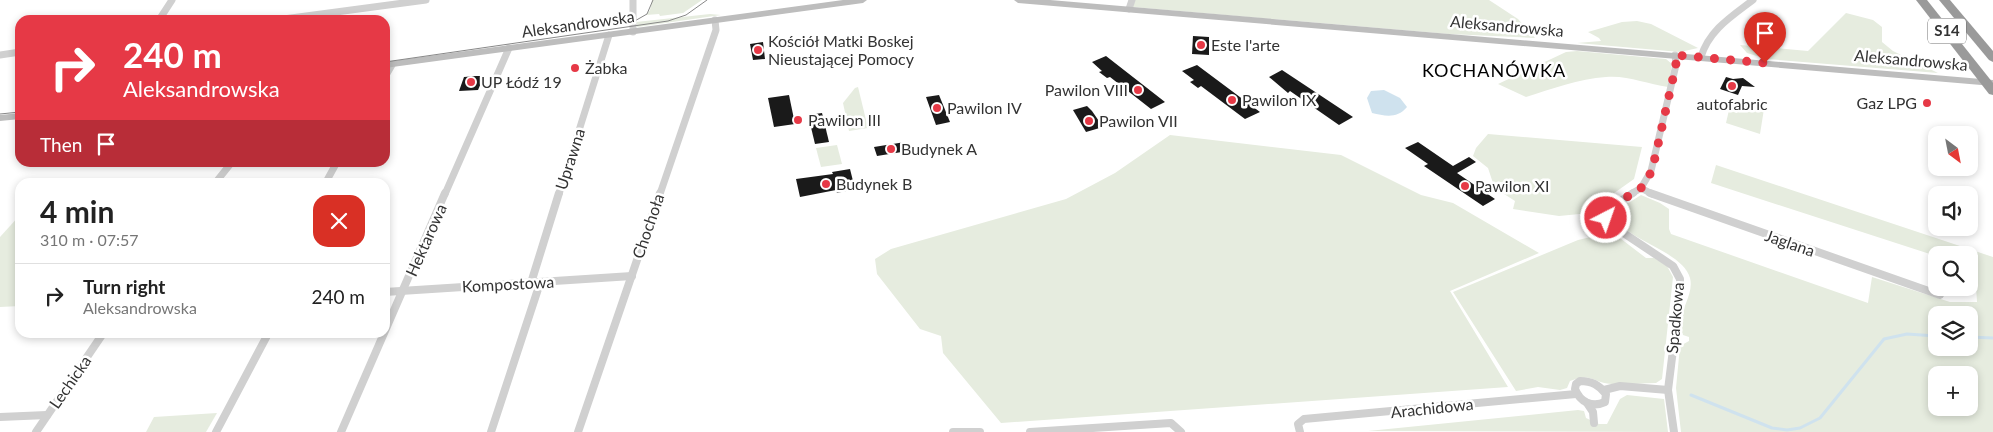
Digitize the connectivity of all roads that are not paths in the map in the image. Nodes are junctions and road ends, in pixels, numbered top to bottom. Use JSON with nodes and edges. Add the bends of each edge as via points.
{"nodes":[{"id":1,"x":172,"y":0,"type":"edge"},
{"id":2,"x":426,"y":0,"type":"edge"},
{"id":3,"x":633,"y":0,"type":"edge"},
{"id":4,"x":863,"y":0,"type":"edge"},
{"id":5,"x":1018,"y":0,"type":"edge"},
{"id":6,"x":1753,"y":0,"type":"edge"},
{"id":7,"x":1921,"y":0,"type":"edge"},
{"id":8,"x":1944,"y":0,"type":"edge"},
{"id":9,"x":1131,"y":5,"type":"edge"},
{"id":10,"x":162,"y":15,"type":"edge"},
{"id":11,"x":314,"y":15,"type":"edge"},
{"id":12,"x":715,"y":20,"type":"junction"},
{"id":13,"x":633,"y":32,"type":"junction"},
{"id":14,"x":609,"y":35,"type":"junction"},
{"id":15,"x":509,"y":48,"type":"junction"},
{"id":16,"x":15,"y":53,"type":"edge"},
{"id":17,"x":0,"y":55,"type":"edge"},
{"id":18,"x":1675,"y":55,"type":"junction"},
{"id":19,"x":1701,"y":57,"type":"junction"},
{"id":20,"x":1993,"y":58,"type":"edge"},
{"id":21,"x":1973,"y":63,"type":"joint"},
{"id":22,"x":390,"y":65,"type":"edge"},
{"id":23,"x":1993,"y":82,"type":"edge"},
{"id":24,"x":1993,"y":90,"type":"edge"},
{"id":25,"x":15,"y":116,"type":"edge"},
{"id":26,"x":0,"y":118,"type":"edge"},
{"id":27,"x":228,"y":167,"type":"edge"},
{"id":28,"x":335,"y":167,"type":"edge"},
{"id":29,"x":219,"y":178,"type":"edge"},
{"id":30,"x":328,"y":178,"type":"edge"},
{"id":31,"x":1641,"y":188,"type":"junction"},
{"id":32,"x":632,"y":276,"type":"junction"},
{"id":33,"x":535,"y":283,"type":"junction"},
{"id":34,"x":404,"y":290,"type":"junction"},
{"id":35,"x":390,"y":291,"type":"edge"},
{"id":36,"x":1928,"y":291,"type":"edge"},
{"id":37,"x":390,"y":322,"type":"edge"},
{"id":38,"x":100,"y":338,"type":"edge"},
{"id":39,"x":266,"y":338,"type":"edge"},
{"id":40,"x":383,"y":338,"type":"edge"},
{"id":41,"x":1604,"y":390,"type":"junction"},
{"id":42,"x":1668,"y":390,"type":"junction"},
{"id":43,"x":1576,"y":394,"type":"junction"},
{"id":44,"x":1587,"y":403,"type":"junction"},
{"id":45,"x":1599,"y":405,"type":"junction"},
{"id":46,"x":47,"y":415,"type":"junction"},
{"id":47,"x":0,"y":417,"type":"edge"},
{"id":48,"x":1180,"y":430,"type":"edge"},
{"id":49,"x":36,"y":432,"type":"edge"},
{"id":50,"x":216,"y":432,"type":"edge"},
{"id":51,"x":341,"y":432,"type":"edge"},
{"id":52,"x":491,"y":432,"type":"edge"},
{"id":53,"x":578,"y":432,"type":"edge"},
{"id":54,"x":953,"y":432,"type":"edge"},
{"id":55,"x":980,"y":432,"type":"edge"},
{"id":56,"x":1030,"y":432,"type":"edge"},
{"id":57,"x":1059,"y":432,"type":"edge"},
{"id":58,"x":1300,"y":432,"type":"edge"},
{"id":59,"x":1674,"y":432,"type":"edge"}],
"edges":[{"from":1,"to":10,"type":"street"},
{"from":2,"to":11,"type":"street"},
{"from":3,"to":13,"type":"street"},
{"from":4,"to":12,"type":"main road","name":"Aleksandrowska"},
{"from":5,"to":9,"type":"main road","name":"Aleksandrowska"},
{"from":6,"to":19,"type":"street","via":[[1709,37]]},
{"from":7,"to":21,"type":"highway","number":"S14"},
{"from":8,"to":20,"type":"highway","number":"S14"},
{"from":9,"to":18,"type":"main road","name":"Aleksandrowska"},
{"from":12,"to":13,"type":"main road","name":"Aleksandrowska"},
{"from":12,"to":32,"type":"street","name":"Chochoła","via":[[716,30]]},
{"from":13,"to":14,"type":"main road","name":"Aleksandrowska"},
{"from":14,"to":15,"type":"main road","name":"Aleksandrowska"},
{"from":14,"to":33,"type":"street","name":"Uprawna"},
{"from":15,"to":22,"type":"main road","name":"Aleksandrowska"},
{"from":15,"to":34,"type":"street","name":"Hektarowa"},
{"from":16,"to":17,"type":"street"},
{"from":18,"to":19,"type":"main road","name":"Aleksandrowska"},
{"from":18,"to":31,"type":"street","name":"Spadkowa","via":[[1676,65],[1652,171]]},
{"from":19,"to":23,"type":"main road","name":"Aleksandrowska"},
{"from":21,"to":24,"type":"highway","number":"S14"},
{"from":25,"to":26,"type":"main road"},
{"from":27,"to":29,"type":"street"},
{"from":28,"to":30,"type":"street"},
{"from":31,"to":36,"type":"street","name":"Jaglana"},
{"from":31,"to":42,"type":"street","name":"Spadkowa","via":[[1611,207],[1605,215],[1612,227],[1678,270],[1680,294]]},
{"from":32,"to":33,"type":"street","name":"Kompostowa"},
{"from":32,"to":53,"type":"street","name":"Chochoła"},
{"from":33,"to":34,"type":"street","name":"Kompostowa"},
{"from":33,"to":52,"type":"street","name":"Uprawna"},
{"from":34,"to":35,"type":"street","name":"Kompostowa"},
{"from":34,"to":37,"type":"street","name":"Hektarowa"},
{"from":38,"to":46,"type":"street","name":"Lechicka"},
{"from":39,"to":50,"type":"street"},
{"from":40,"to":51,"type":"street","name":"Hektarowa"},
{"from":41,"to":42,"type":"street","via":[[1620,386]]},
{"from":41,"to":43,"type":"street","via":[[1593,382],[1584,381],[1576,384]]},
{"from":41,"to":45,"type":"street","via":[[1607,400]]},
{"from":42,"to":59,"type":"street","name":"Spadkowa"},
{"from":43,"to":44,"type":"street"},
{"from":43,"to":58,"type":"street","name":"Arachidowa","via":[[1304,419],[1298,424]]},
{"from":44,"to":45,"type":"street"},
{"from":44,"to":45,"type":"street","via":[[1593,412],[1594,423]]},
{"from":46,"to":47,"type":"street"},
{"from":46,"to":49,"type":"street","name":"Lechicka"},
{"from":48,"to":57,"type":"street","via":[[1170,423]]},
{"from":54,"to":55,"type":"street"},
{"from":56,"to":57,"type":"street"}]}
